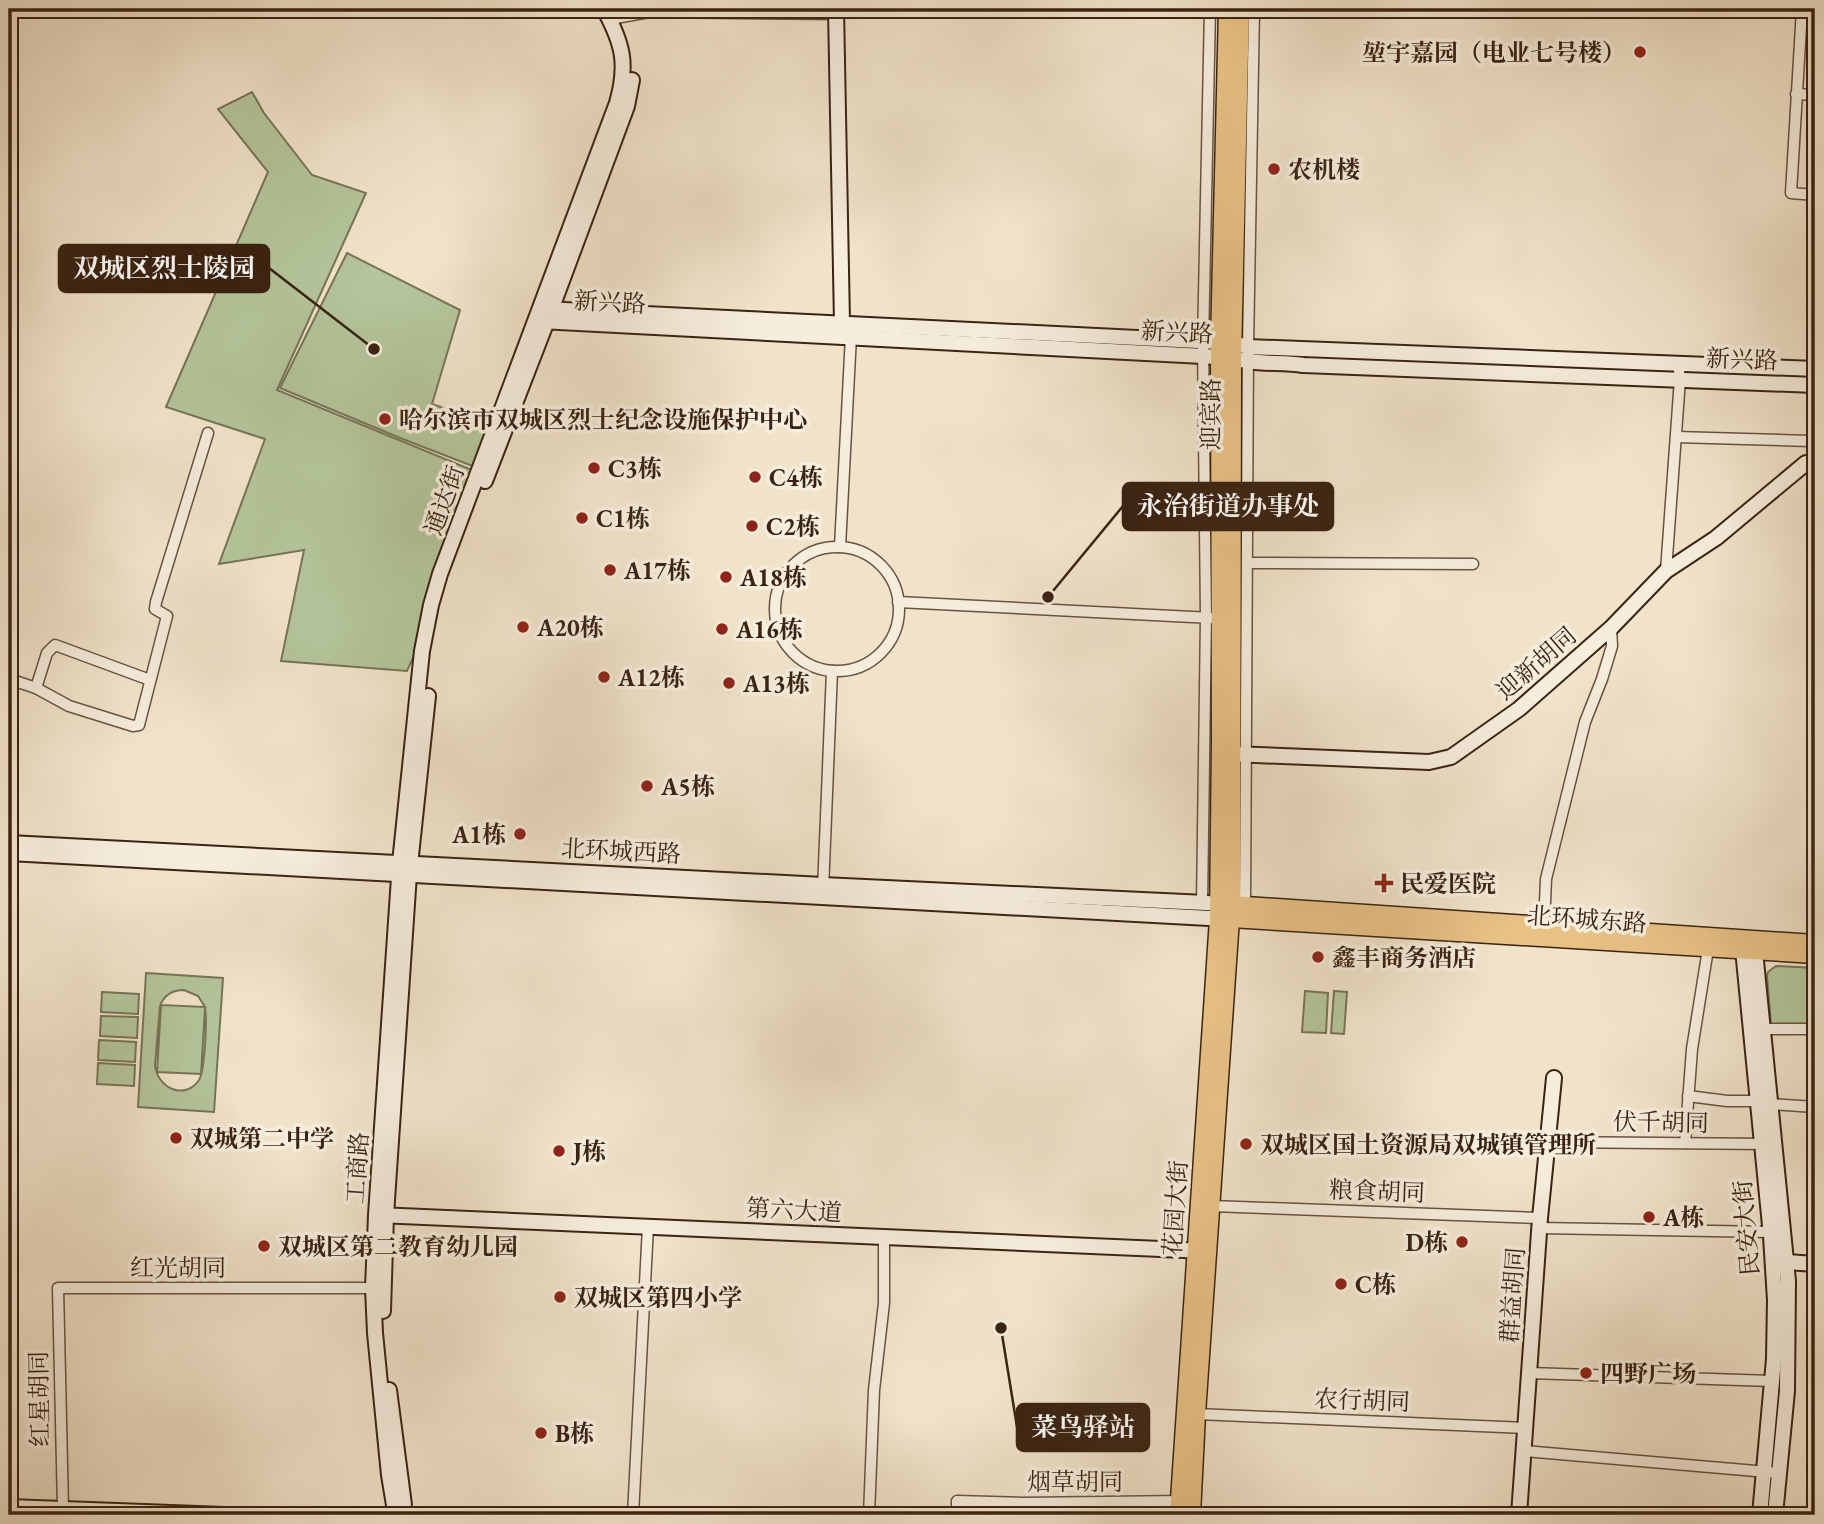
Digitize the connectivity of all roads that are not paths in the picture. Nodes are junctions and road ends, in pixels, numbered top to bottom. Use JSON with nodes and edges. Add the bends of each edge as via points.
{"nodes":[{"id":1,"x":1210,"y":9,"type":"edge"},
{"id":2,"x":1227,"y":9,"type":"edge"},
{"id":3,"x":1241,"y":9,"type":"edge"},
{"id":4,"x":1254,"y":9,"type":"edge"},
{"id":5,"x":1802,"y":9,"type":"edge"},
{"id":6,"x":836,"y":12,"type":"edge"},
{"id":7,"x":612,"y":14,"type":"edge"},
{"id":8,"x":1796,"y":94,"type":"junction"},
{"id":9,"x":1815,"y":95,"type":"edge"},
{"id":10,"x":1815,"y":195,"type":"edge"},
{"id":11,"x":543,"y":315,"type":"junction"},
{"id":12,"x":846,"y":330,"type":"junction"},
{"id":13,"x":1226,"y":351,"type":"junction"},
{"id":14,"x":1678,"y":363,"type":"junction"},
{"id":15,"x":1815,"y":369,"type":"edge"},
{"id":16,"x":1680,"y":379,"type":"junction"},
{"id":17,"x":1815,"y":384,"type":"edge"},
{"id":18,"x":208,"y":433,"type":"dead end"},
{"id":19,"x":1675,"y":437,"type":"junction"},
{"id":20,"x":1810,"y":441,"type":"dead end"},
{"id":21,"x":1815,"y":463,"type":"edge"},
{"id":22,"x":840,"y":547,"type":"junction"},
{"id":23,"x":1473,"y":564,"type":"dead end"},
{"id":24,"x":1242,"y":567,"type":"junction"},
{"id":25,"x":1666,"y":572,"type":"junction"},
{"id":26,"x":898,"y":602,"type":"junction"},
{"id":27,"x":1219,"y":618,"type":"junction"},
{"id":28,"x":1611,"y":628,"type":"junction"},
{"id":29,"x":832,"y":671,"type":"junction"},
{"id":30,"x":9,"y":679,"type":"edge"},
{"id":31,"x":150,"y":680,"type":"junction"},
{"id":32,"x":36,"y":688,"type":"junction"},
{"id":33,"x":1239,"y":754,"type":"junction"},
{"id":34,"x":9,"y":843,"type":"edge"},
{"id":35,"x":9,"y":853,"type":"edge"},
{"id":36,"x":405,"y":869,"type":"junction"},
{"id":37,"x":823,"y":891,"type":"junction"},
{"id":38,"x":1224,"y":909,"type":"junction"},
{"id":39,"x":1544,"y":925,"type":"junction"},
{"id":40,"x":1815,"y":943,"type":"edge"},
{"id":41,"x":1748,"y":945,"type":"junction"},
{"id":42,"x":1708,"y":949,"type":"junction"},
{"id":43,"x":1815,"y":955,"type":"edge"},
{"id":44,"x":1763,"y":1028,"type":"junction"},
{"id":45,"x":1815,"y":1030,"type":"edge"},
{"id":46,"x":1554,"y":1078,"type":"dead end"},
{"id":47,"x":1689,"y":1096,"type":"junction"},
{"id":48,"x":1764,"y":1102,"type":"junction"},
{"id":49,"x":1815,"y":1107,"type":"edge"},
{"id":50,"x":1548,"y":1142,"type":"junction"},
{"id":51,"x":1685,"y":1143,"type":"junction"},
{"id":52,"x":1768,"y":1144,"type":"junction"},
{"id":53,"x":1212,"y":1206,"type":"junction"},
{"id":54,"x":381,"y":1215,"type":"junction"},
{"id":55,"x":1539,"y":1223,"type":"junction"},
{"id":56,"x":648,"y":1226,"type":"junction"},
{"id":57,"x":1770,"y":1232,"type":"junction"},
{"id":58,"x":884,"y":1236,"type":"junction"},
{"id":59,"x":1202,"y":1250,"type":"junction"},
{"id":60,"x":1787,"y":1262,"type":"junction"},
{"id":61,"x":1815,"y":1264,"type":"edge"},
{"id":62,"x":378,"y":1288,"type":"junction"},
{"id":63,"x":58,"y":1289,"type":"joint"},
{"id":64,"x":1529,"y":1373,"type":"junction"},
{"id":65,"x":1772,"y":1381,"type":"junction"},
{"id":66,"x":1197,"y":1414,"type":"junction"},
{"id":67,"x":1525,"y":1428,"type":"junction"},
{"id":68,"x":1524,"y":1451,"type":"junction"},
{"id":69,"x":1772,"y":1473,"type":"junction"},
{"id":70,"x":1023,"y":1503,"type":"junction"},
{"id":71,"x":9,"y":1507,"type":"edge"},
{"id":72,"x":1186,"y":1508,"type":"edge"},
{"id":73,"x":63,"y":1509,"type":"junction"},
{"id":74,"x":98,"y":1513,"type":"edge"},
{"id":75,"x":225,"y":1515,"type":"edge"},
{"id":76,"x":399,"y":1515,"type":"edge"},
{"id":77,"x":409,"y":1515,"type":"edge"},
{"id":78,"x":633,"y":1515,"type":"edge"},
{"id":79,"x":869,"y":1515,"type":"edge"},
{"id":80,"x":957,"y":1515,"type":"edge"},
{"id":81,"x":1023,"y":1515,"type":"edge"},
{"id":82,"x":1519,"y":1515,"type":"edge"},
{"id":83,"x":1760,"y":1515,"type":"edge"},
{"id":84,"x":1775,"y":1515,"type":"edge"}],
"edges":[{"from":1,"to":13,"type":"street"},
{"from":2,"to":13,"type":"main road","name":"迎宾路"},
{"from":3,"to":13,"type":"main road","name":"迎宾路"},
{"from":4,"to":13,"type":"street"},
{"from":5,"to":8,"type":"street"},
{"from":6,"to":7,"type":"street"},
{"from":6,"to":12,"type":"main road"},
{"from":7,"to":11,"type":"main road","name":"通达街","via":[[624,64],[623,82]]},
{"from":8,"to":9,"type":"street"},
{"from":8,"to":10,"type":"street","via":[[1791,193]]},
{"from":11,"to":12,"type":"main road","name":"新兴路"},
{"from":11,"to":36,"type":"main road","name":"通达街","via":[[430,605],[422,651]]},
{"from":12,"to":13,"type":"main road","name":"新兴路"},
{"from":12,"to":22,"type":"street"},
{"from":13,"to":14,"type":"main road","name":"新兴路"},
{"from":13,"to":16,"type":"main road","name":"新兴路","via":[[1303,365]]},
{"from":13,"to":24,"type":"main road","name":"迎宾路"},
{"from":13,"to":27,"type":"main road","name":"迎宾路"},
{"from":14,"to":15,"type":"main road","name":"新兴路"},
{"from":14,"to":16,"type":"street"},
{"from":16,"to":17,"type":"main road","name":"新兴路"},
{"from":16,"to":19,"type":"street"},
{"from":18,"to":31,"type":"street","via":[[156,602],[155,609],[167,616]]},
{"from":19,"to":20,"type":"street"},
{"from":19,"to":25,"type":"street"},
{"from":21,"to":25,"type":"main road","name":"迎新胡同","via":[[1807,463],[1716,538]]},
{"from":22,"to":26,"type":"street","via":[[860,551],[876,561],[890,575]]},
{"from":22,"to":29,"type":"street","via":[[819,549],[785,574],[775,615],[781,636],[794,653],[811,665]]},
{"from":23,"to":24,"type":"street"},
{"from":24,"to":27,"type":"main road","name":"迎宾路"},
{"from":24,"to":33,"type":"street"},
{"from":25,"to":28,"type":"main road","name":"迎新胡同"},
{"from":26,"to":27,"type":"street"},
{"from":26,"to":29,"type":"street","via":[[895,632],[885,649],[870,662]]},
{"from":27,"to":33,"type":"main road","name":"迎宾路"},
{"from":27,"to":38,"type":"main road","name":"迎宾路"},
{"from":28,"to":33,"type":"main road","name":"迎新胡同","via":[[1519,709],[1451,757],[1429,762]]},
{"from":28,"to":39,"type":"street","via":[[1612,646],[1585,722],[1546,879]]},
{"from":29,"to":37,"type":"street"},
{"from":30,"to":32,"type":"street"},
{"from":31,"to":32,"type":"street","via":[[55,645],[47,653]]},
{"from":31,"to":32,"type":"street","via":[[141,720],[133,726],[69,706]]},
{"from":33,"to":38,"type":"main road","name":"迎宾路"},
{"from":34,"to":36,"type":"main road","name":"北环城西路"},
{"from":35,"to":36,"type":"main road","name":"北环城西路"},
{"from":36,"to":37,"type":"main road","name":"北环城西路"},
{"from":36,"to":54,"type":"main road","name":"工商路"},
{"from":37,"to":38,"type":"main road","name":"北环城西路"},
{"from":37,"to":38,"type":"main road","name":"北环城西路"},
{"from":38,"to":39,"type":"main road","name":"北环城东路"},
{"from":38,"to":42,"type":"main road","name":"北环城东路"},
{"from":38,"to":53,"type":"main road","name":"花园大街"},
{"from":38,"to":59,"type":"main road","name":"花园大街"},
{"from":39,"to":41,"type":"main road","name":"北环城东路"},
{"from":40,"to":41,"type":"main road","name":"北环城东路"},
{"from":41,"to":42,"type":"main road","name":"北环城东路"},
{"from":41,"to":43,"type":"main road","name":"北环城东路"},
{"from":41,"to":44,"type":"main road","name":"民安大街"},
{"from":41,"to":48,"type":"main road","name":"民安大街"},
{"from":42,"to":47,"type":"street"},
{"from":44,"to":45,"type":"street"},
{"from":44,"to":48,"type":"main road","name":"民安大街"},
{"from":46,"to":50,"type":"main road","name":"群益胡同"},
{"from":47,"to":48,"type":"street"},
{"from":47,"to":51,"type":"street"},
{"from":48,"to":49,"type":"street"},
{"from":48,"to":52,"type":"main road","name":"民安大街"},
{"from":50,"to":51,"type":"street","name":"伏千胡同"},
{"from":50,"to":55,"type":"main road","name":"群益胡同"},
{"from":51,"to":52,"type":"street","name":"伏千胡同"},
{"from":52,"to":57,"type":"main road","name":"民安大街"},
{"from":52,"to":60,"type":"main road","name":"民安大街"},
{"from":53,"to":55,"type":"street","name":"粮食胡同"},
{"from":53,"to":59,"type":"main road","name":"花园大街"},
{"from":54,"to":56,"type":"main road","name":"第六大道"},
{"from":54,"to":62,"type":"main road","name":"工商路"},
{"from":55,"to":57,"type":"street","name":"粮食胡同"},
{"from":55,"to":64,"type":"main road","name":"群益胡同"},
{"from":56,"to":58,"type":"main road","name":"第六大道"},
{"from":56,"to":78,"type":"street"},
{"from":57,"to":65,"type":"main road","name":"民安大街","via":[[1775,1300]]},
{"from":58,"to":59,"type":"main road","name":"第六大道"},
{"from":58,"to":79,"type":"street","via":[[884,1303],[874,1390]]},
{"from":59,"to":66,"type":"main road","name":"花园大街"},
{"from":59,"to":72,"type":"main road","name":"花园大街"},
{"from":60,"to":61,"type":"main road"},
{"from":60,"to":69,"type":"main road","name":"民安大街","via":[[1788,1365]]},
{"from":62,"to":63,"type":"street","name":"红光胡同"},
{"from":62,"to":76,"type":"main road","name":"工商路","via":[[375,1333],[389,1475]]},
{"from":62,"to":77,"type":"main road","name":"工商路","via":[[402,1501]]},
{"from":63,"to":73,"type":"street","name":"红星胡同"},
{"from":64,"to":65,"type":"street"},
{"from":64,"to":67,"type":"main road","name":"群益胡同"},
{"from":65,"to":69,"type":"main road","name":"民安大街"},
{"from":66,"to":67,"type":"street","name":"农行胡同"},
{"from":66,"to":72,"type":"main road","name":"花园大街"},
{"from":67,"to":68,"type":"main road","name":"群益胡同"},
{"from":68,"to":69,"type":"street"},
{"from":68,"to":82,"type":"main road","name":"群益胡同"},
{"from":69,"to":83,"type":"main road","name":"民安大街"},
{"from":69,"to":84,"type":"main road","name":"民安大街"},
{"from":70,"to":72,"type":"street","name":"烟草胡同"},
{"from":70,"to":80,"type":"street","name":"烟草胡同","via":[[957,1501]]},
{"from":70,"to":81,"type":"street"},
{"from":71,"to":73,"type":"main road"},
{"from":73,"to":74,"type":"main road"},
{"from":74,"to":75,"type":"main road"}]}
